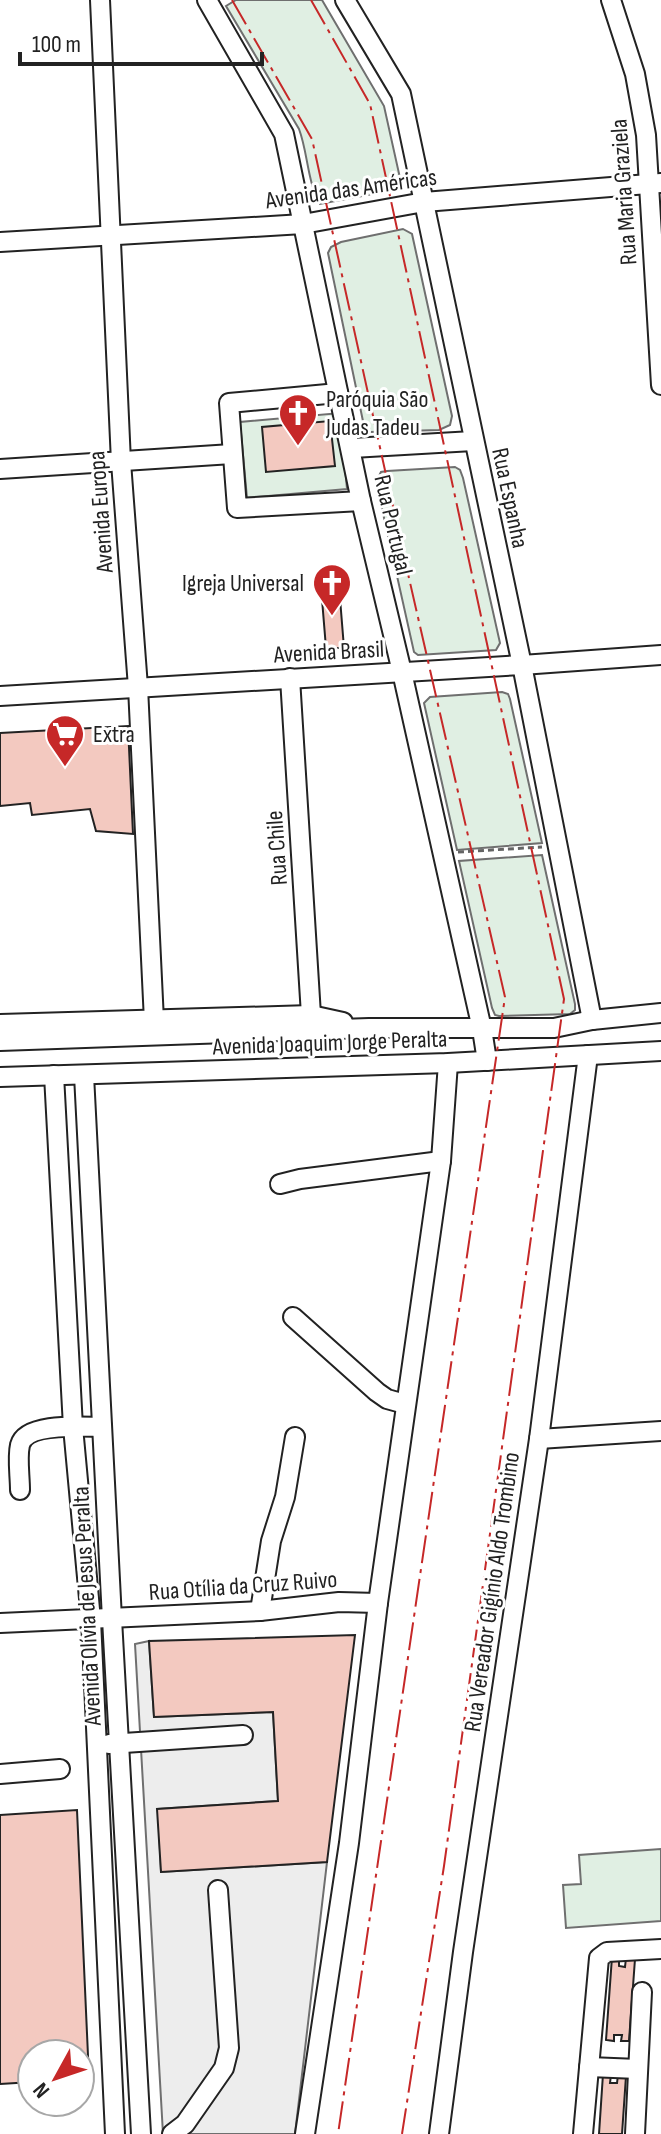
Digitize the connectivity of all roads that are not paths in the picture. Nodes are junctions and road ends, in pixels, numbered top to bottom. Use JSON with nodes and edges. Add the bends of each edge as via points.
{"nodes":[{"id":1,"x":100,"y":0,"type":"edge"},
{"id":2,"x":345,"y":0,"type":"edge"},
{"id":3,"x":611,"y":0,"type":"edge"},
{"id":4,"x":215,"y":3,"type":"edge"},
{"id":5,"x":654,"y":183,"type":"edge"},
{"id":6,"x":424,"y":202,"type":"junction"},
{"id":7,"x":303,"y":224,"type":"junction"},
{"id":8,"x":111,"y":234,"type":"junction"},
{"id":9,"x":0,"y":242,"type":"edge"},
{"id":10,"x":661,"y":385,"type":"edge"},
{"id":11,"x":338,"y":393,"type":"junction"},
{"id":12,"x":473,"y":441,"type":"junction"},
{"id":13,"x":352,"y":448,"type":"junction"},
{"id":14,"x":232,"y":454,"type":"junction"},
{"id":15,"x":121,"y":462,"type":"junction"},
{"id":16,"x":0,"y":469,"type":"edge"},
{"id":17,"x":361,"y":501,"type":"junction"},
{"id":18,"x":661,"y":655,"type":"edge"},
{"id":19,"x":522,"y":665,"type":"junction"},
{"id":20,"x":402,"y":672,"type":"junction"},
{"id":21,"x":290,"y":678,"type":"junction"},
{"id":22,"x":138,"y":687,"type":"junction"},
{"id":23,"x":0,"y":696,"type":"edge"},
{"id":24,"x":661,"y":1013,"type":"edge"},
{"id":25,"x":592,"y":1020,"type":"junction"},
{"id":26,"x":154,"y":1021,"type":"junction"},
{"id":27,"x":312,"y":1022,"type":"junction"},
{"id":28,"x":0,"y":1024,"type":"edge"},
{"id":29,"x":482,"y":1029,"type":"junction"},
{"id":30,"x":0,"y":1041,"type":"edge"},
{"id":31,"x":661,"y":1051,"type":"edge"},
{"id":32,"x":588,"y":1055,"type":"junction"},
{"id":33,"x":487,"y":1061,"type":"junction"},
{"id":34,"x":448,"y":1063,"type":"junction"},
{"id":35,"x":54,"y":1075,"type":"junction"},
{"id":36,"x":84,"y":1075,"type":"junction"},
{"id":37,"x":0,"y":1077,"type":"edge"},
{"id":38,"x":441,"y":1161,"type":"junction"},
{"id":39,"x":280,"y":1184,"type":"dead end"},
{"id":40,"x":293,"y":1317,"type":"dead end"},
{"id":41,"x":97,"y":1324,"type":"junction"},
{"id":42,"x":67,"y":1325,"type":"junction"},
{"id":43,"x":405,"y":1404,"type":"junction"},
{"id":44,"x":73,"y":1427,"type":"junction"},
{"id":45,"x":102,"y":1427,"type":"junction"},
{"id":46,"x":661,"y":1431,"type":"edge"},
{"id":47,"x":295,"y":1437,"type":"dead end"},
{"id":48,"x":539,"y":1439,"type":"junction"},
{"id":49,"x":20,"y":1490,"type":"dead end"},
{"id":50,"x":378,"y":1603,"type":"junction"},
{"id":51,"x":260,"y":1611,"type":"junction"},
{"id":52,"x":112,"y":1619,"type":"junction"},
{"id":53,"x":91,"y":1620,"type":"junction"},
{"id":54,"x":0,"y":1623,"type":"edge"},
{"id":55,"x":243,"y":1735,"type":"dead end"},
{"id":56,"x":118,"y":1743,"type":"junction"},
{"id":57,"x":98,"y":1745,"type":"junction"},
{"id":58,"x":60,"y":1769,"type":"dead end"},
{"id":59,"x":0,"y":1774,"type":"edge"},
{"id":60,"x":218,"y":1890,"type":"dead end"},
{"id":61,"x":661,"y":1949,"type":"edge"},
{"id":62,"x":642,"y":1992,"type":"dead end"},
{"id":63,"x":589,"y":2067,"type":"junction"},
{"id":64,"x":638,"y":2069,"type":"junction"},
{"id":65,"x":115,"y":2134,"type":"edge"},
{"id":66,"x":141,"y":2134,"type":"edge"},
{"id":67,"x":172,"y":2134,"type":"edge"},
{"id":68,"x":305,"y":2134,"type":"edge"},
{"id":69,"x":439,"y":2134,"type":"edge"},
{"id":70,"x":583,"y":2134,"type":"edge"},
{"id":71,"x":635,"y":2134,"type":"edge"}],
"edges":[{"from":1,"to":8,"type":"street","name":"Avenida Europa"},
{"from":2,"to":6,"type":"street","name":"Rua Espanha","via":[[401,94]]},
{"from":3,"to":5,"type":"street","name":"Rua Maria Graziela","via":[[635,74]]},
{"from":4,"to":7,"type":"street","name":"Rua Portugal","via":[[284,134]]},
{"from":5,"to":6,"type":"street","name":"Avenida das Américas"},
{"from":5,"to":10,"type":"street","name":"Rua Maria Graziela"},
{"from":6,"to":7,"type":"street","name":"Avenida das Américas"},
{"from":6,"to":12,"type":"street","name":"Rua Espanha"},
{"from":7,"to":8,"type":"street","name":"Avenida das Américas"},
{"from":7,"to":11,"type":"street","name":"Rua Portugal"},
{"from":8,"to":9,"type":"street","name":"Avenida das Américas"},
{"from":8,"to":15,"type":"street","name":"Avenida Europa"},
{"from":11,"to":13,"type":"street","name":"Rua Portugal"},
{"from":11,"to":14,"type":"street","via":[[229,403]]},
{"from":12,"to":13,"type":"street"},
{"from":12,"to":19,"type":"street","name":"Rua Espanha"},
{"from":13,"to":17,"type":"street","name":"Rua Portugal"},
{"from":14,"to":15,"type":"street"},
{"from":14,"to":17,"type":"street","via":[[237,508]]},
{"from":15,"to":16,"type":"street"},
{"from":15,"to":22,"type":"street","name":"Avenida Europa"},
{"from":17,"to":20,"type":"street","name":"Rua Portugal"},
{"from":18,"to":19,"type":"street","name":"Avenida Brasil"},
{"from":19,"to":20,"type":"street","name":"Avenida Brasil"},
{"from":19,"to":25,"type":"street","name":"Rua Espanha"},
{"from":20,"to":21,"type":"street","name":"Avenida Brasil"},
{"from":20,"to":29,"type":"street","name":"Rua Portugal"},
{"from":21,"to":22,"type":"street","name":"Avenida Brasil"},
{"from":21,"to":27,"type":"street","name":"Rua Chile"},
{"from":22,"to":23,"type":"street","name":"Avenida Brasil"},
{"from":22,"to":26,"type":"street","name":"Avenida Europa"},
{"from":24,"to":25,"type":"street","name":"Avenida Joaquim Jorge Peralta"},
{"from":25,"to":29,"type":"street","name":"Avenida Joaquim Jorge Peralta","via":[[554,1028]]},
{"from":26,"to":27,"type":"street","name":"Avenida Joaquim Jorge Peralta"},
{"from":26,"to":28,"type":"street","name":"Avenida Joaquim Jorge Peralta"},
{"from":27,"to":29,"type":"street","name":"Avenida Joaquim Jorge Peralta"},
{"from":27,"to":30,"type":"street","name":"Avenida Joaquim Jorge Peralta"},
{"from":29,"to":33,"type":"street","name":"Rua Portugal"},
{"from":31,"to":32,"type":"street","name":"Avenida Joaquim Jorge Peralta"},
{"from":32,"to":33,"type":"street","name":"Avenida Joaquim Jorge Peralta"},
{"from":32,"to":48,"type":"street","name":"Rua Vereador Gigínio Aldo Trombino"},
{"from":33,"to":34,"type":"street","name":"Avenida Joaquim Jorge Peralta"},
{"from":34,"to":36,"type":"street","name":"Avenida Joaquim Jorge Peralta"},
{"from":34,"to":38,"type":"street"},
{"from":35,"to":36,"type":"street","name":"Avenida Joaquim Jorge Peralta"},
{"from":35,"to":37,"type":"street","name":"Avenida Joaquim Jorge Peralta"},
{"from":35,"to":42,"type":"street","name":"Avenida Olívia de Jesus Peralta"},
{"from":36,"to":41,"type":"street","name":"Avenida Olívia de Jesus Peralta"},
{"from":38,"to":39,"type":"street"},
{"from":38,"to":43,"type":"street"},
{"from":40,"to":43,"type":"street","via":[[377,1392]]},
{"from":41,"to":42,"type":"street"},
{"from":41,"to":45,"type":"street","name":"Avenida Olívia de Jesus Peralta"},
{"from":42,"to":44,"type":"street","name":"Avenida Olívia de Jesus Peralta"},
{"from":43,"to":50,"type":"street"},
{"from":44,"to":45,"type":"street"},
{"from":44,"to":49,"type":"street","via":[[34,1431],[25,1437],[20,1446]]},
{"from":44,"to":53,"type":"street","name":"Avenida Olívia de Jesus Peralta"},
{"from":45,"to":52,"type":"street","name":"Avenida Olívia de Jesus Peralta"},
{"from":46,"to":48,"type":"street"},
{"from":47,"to":51,"type":"street"},
{"from":48,"to":69,"type":"street","name":"Rua Vereador Gigínio Aldo Trombino"},
{"from":50,"to":51,"type":"street","name":"Rua Otília da Cruz Ruivo"},
{"from":50,"to":68,"type":"street"},
{"from":51,"to":52,"type":"street","name":"Rua Otília da Cruz Ruivo"},
{"from":52,"to":53,"type":"street","name":"Rua Otília da Cruz Ruivo"},
{"from":52,"to":56,"type":"street","name":"Avenida Olívia de Jesus Peralta"},
{"from":53,"to":54,"type":"street","name":"Rua Otília da Cruz Ruivo"},
{"from":53,"to":57,"type":"street","name":"Avenida Olívia de Jesus Peralta"},
{"from":55,"to":56,"type":"street"},
{"from":56,"to":57,"type":"street"},
{"from":56,"to":66,"type":"street","name":"Avenida Olívia de Jesus Peralta"},
{"from":57,"to":65,"type":"street","name":"Avenida Olívia de Jesus Peralta"},
{"from":58,"to":59,"type":"street"},
{"from":60,"to":67,"type":"street","via":[[228,2060],[185,2124]]},
{"from":61,"to":63,"type":"street","via":[[607,1952],[599,1958]]},
{"from":62,"to":64,"type":"street"},
{"from":63,"to":64,"type":"street"},
{"from":63,"to":70,"type":"street"},
{"from":64,"to":71,"type":"street"}]}
